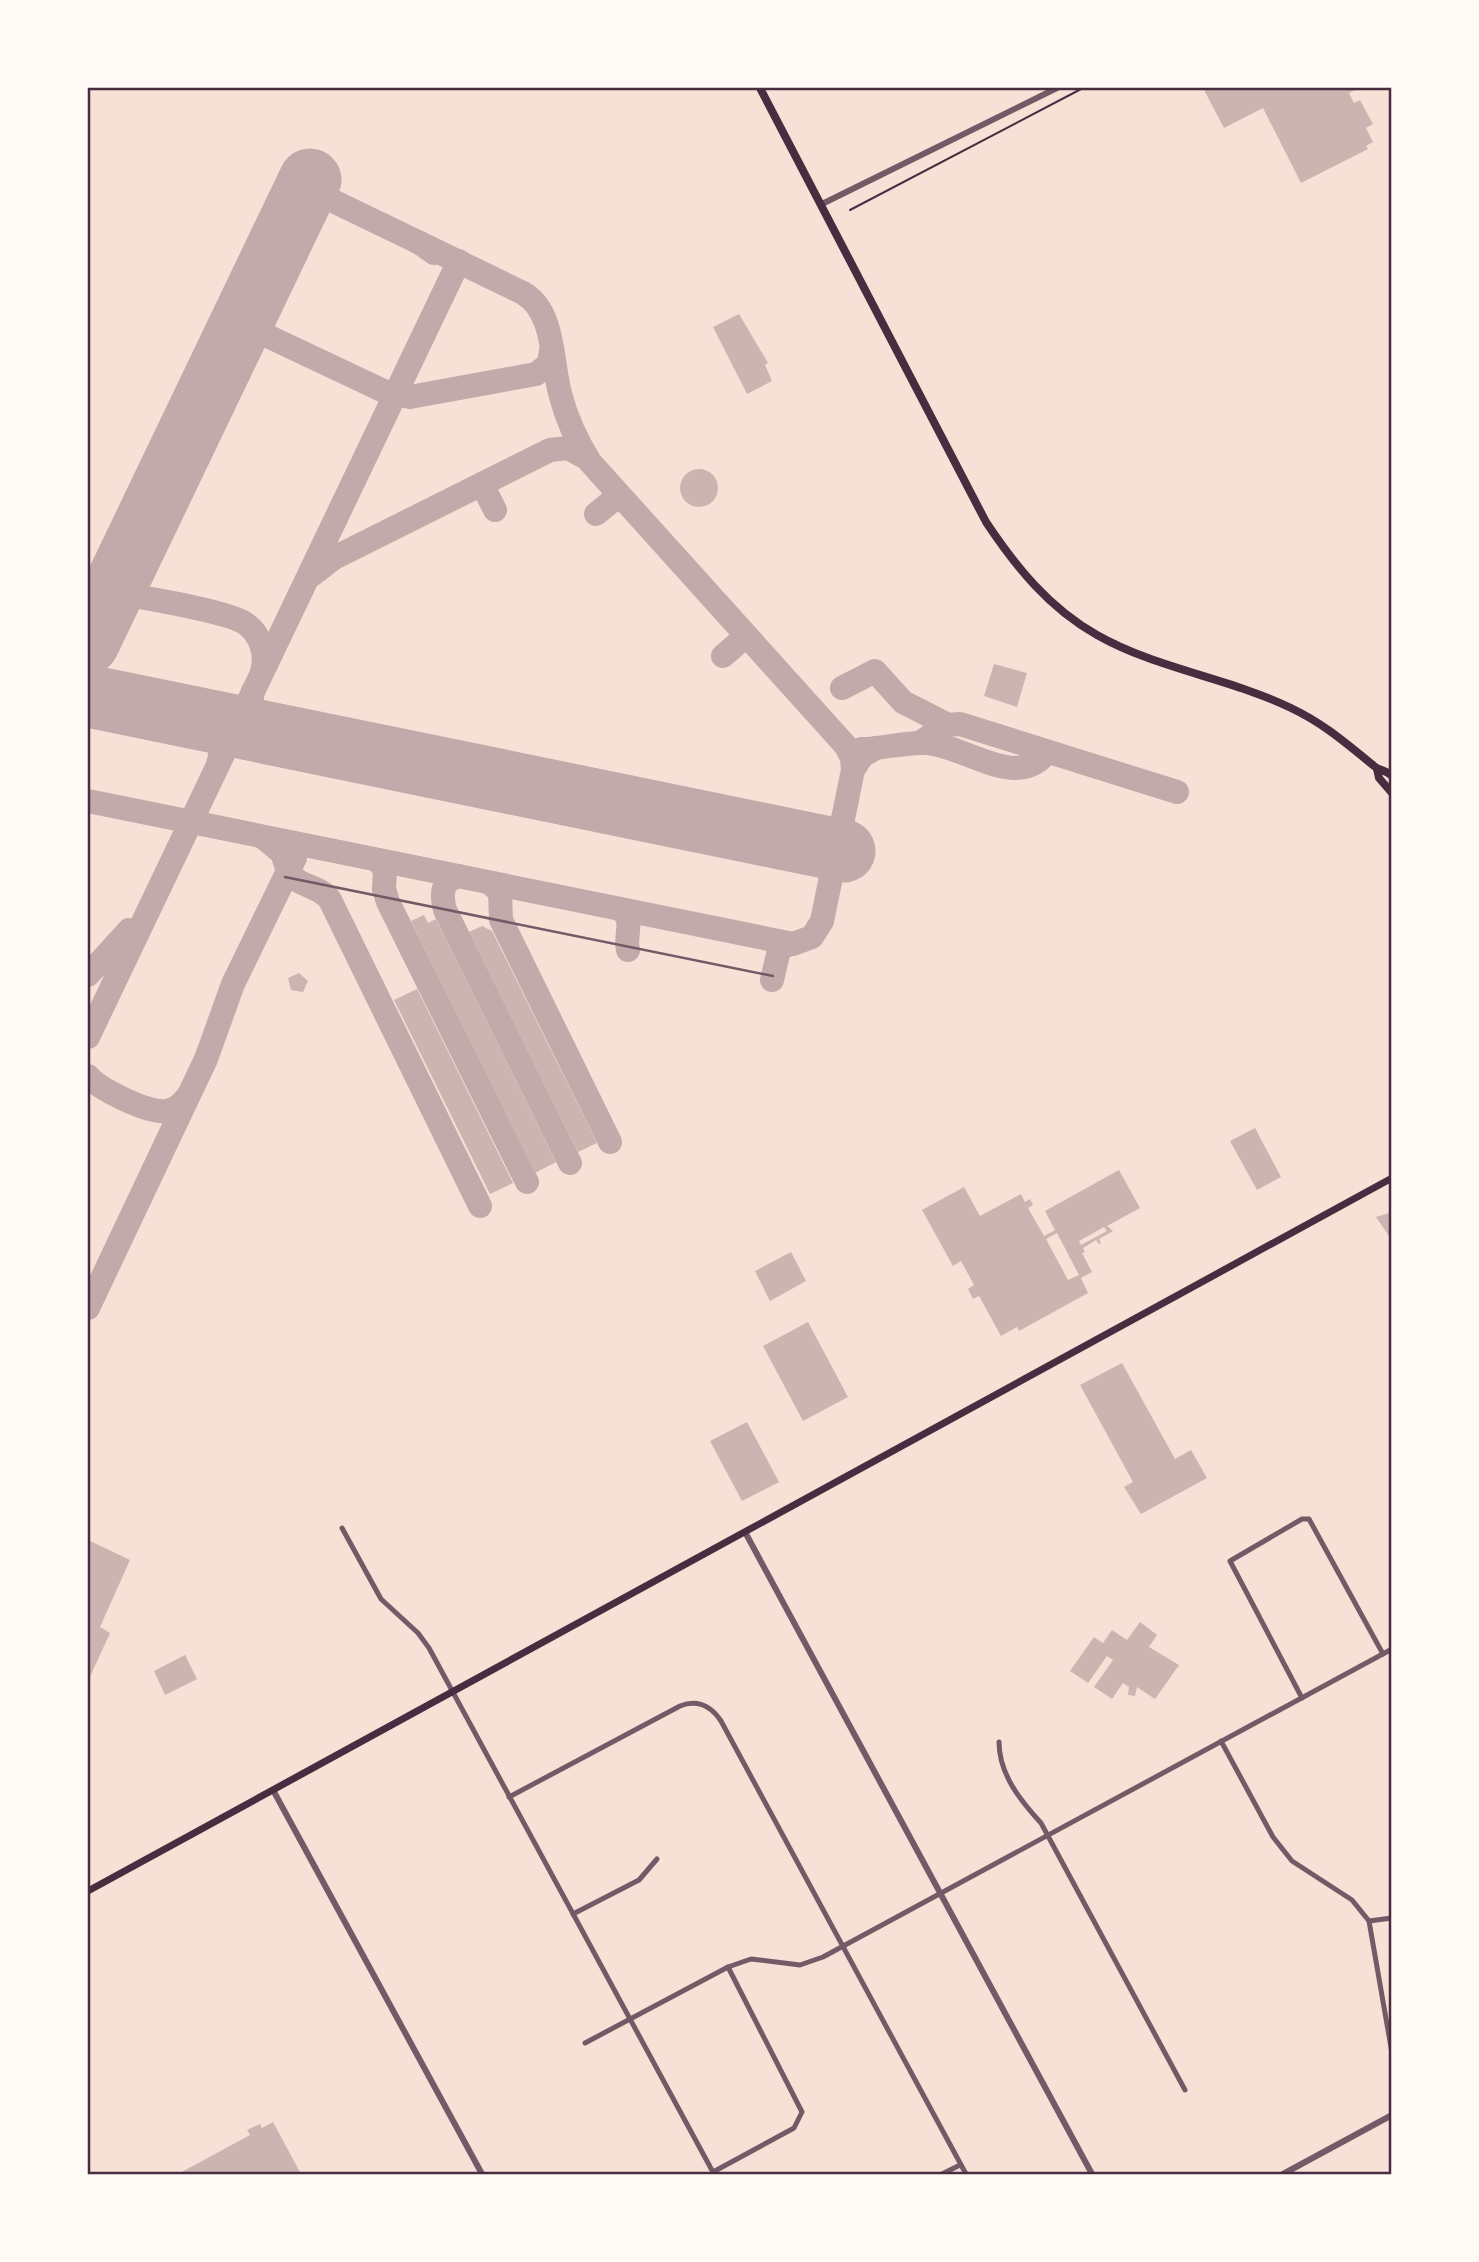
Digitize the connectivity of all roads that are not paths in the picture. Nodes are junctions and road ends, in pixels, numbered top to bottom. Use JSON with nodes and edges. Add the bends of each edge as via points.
{"nodes":[{"id":1,"x":760,"y":88,"type":"edge"},
{"id":2,"x":1057,"y":88,"type":"edge"},
{"id":3,"x":822,"y":204,"type":"junction"},
{"id":4,"x":1377,"y":769,"type":"junction"},
{"id":5,"x":1391,"y":776,"type":"edge"},
{"id":6,"x":1391,"y":793,"type":"edge"},
{"id":7,"x":285,"y":877,"type":"dead end"},
{"id":8,"x":773,"y":976,"type":"dead end"},
{"id":9,"x":1391,"y":1178,"type":"edge"},
{"id":10,"x":342,"y":1528,"type":"dead end"},
{"id":11,"x":746,"y":1532,"type":"junction"},
{"id":12,"x":1391,"y":1649,"type":"edge"},
{"id":13,"x":1383,"y":1654,"type":"junction"},
{"id":14,"x":453,"y":1691,"type":"junction"},
{"id":15,"x":1302,"y":1698,"type":"junction"},
{"id":16,"x":1221,"y":1741,"type":"junction"},
{"id":17,"x":999,"y":1742,"type":"dead end"},
{"id":18,"x":273,"y":1790,"type":"junction"},
{"id":19,"x":509,"y":1797,"type":"junction"},
{"id":20,"x":1048,"y":1836,"type":"junction"},
{"id":21,"x":657,"y":1859,"type":"dead end"},
{"id":22,"x":88,"y":1891,"type":"edge"},
{"id":23,"x":941,"y":1894,"type":"junction"},
{"id":24,"x":573,"y":1913,"type":"junction"},
{"id":25,"x":1391,"y":1918,"type":"edge"},
{"id":26,"x":1369,"y":1921,"type":"junction"},
{"id":27,"x":842,"y":1947,"type":"junction"},
{"id":28,"x":728,"y":1967,"type":"junction"},
{"id":29,"x":630,"y":2020,"type":"junction"},
{"id":30,"x":585,"y":2043,"type":"dead end"},
{"id":31,"x":1391,"y":2053,"type":"edge"},
{"id":32,"x":1185,"y":2090,"type":"dead end"},
{"id":33,"x":1391,"y":2115,"type":"edge"},
{"id":34,"x":960,"y":2165,"type":"junction"},
{"id":35,"x":1294,"y":2172,"type":"edge"},
{"id":36,"x":713,"y":2173,"type":"edge"},
{"id":37,"x":482,"y":2175,"type":"edge"},
{"id":38,"x":942,"y":2175,"type":"edge"},
{"id":39,"x":966,"y":2175,"type":"edge"},
{"id":40,"x":1092,"y":2175,"type":"edge"},
{"id":41,"x":1283,"y":2175,"type":"edge"}],
"edges":[{"from":1,"to":3,"type":"highway"},
{"from":2,"to":3,"type":"street"},
{"from":3,"to":4,"type":"highway","via":[[986,522],[1022,573],[1060,610],[1099,636],[1150,659],[1290,707],[1339,736]]},
{"from":4,"to":5,"type":"highway"},
{"from":4,"to":6,"type":"highway","via":[[1378,778]]},
{"from":7,"to":8,"type":"lane"},
{"from":9,"to":11,"type":"main road"},
{"from":10,"to":14,"type":"street","via":[[380,1599],[418,1633]]},
{"from":11,"to":14,"type":"main road"},
{"from":11,"to":23,"type":"street"},
{"from":12,"to":13,"type":"street"},
{"from":13,"to":15,"type":"street"},
{"from":13,"to":15,"type":"street","via":[[1309,1519],[1233,1556],[1231,1563]]},
{"from":14,"to":18,"type":"main road"},
{"from":14,"to":19,"type":"street"},
{"from":15,"to":16,"type":"street"},
{"from":16,"to":20,"type":"street"},
{"from":16,"to":26,"type":"street","via":[[1268,1829],[1292,1861],[1352,1899]]},
{"from":17,"to":20,"type":"street","via":[[1004,1771]]},
{"from":18,"to":22,"type":"main road"},
{"from":18,"to":37,"type":"street"},
{"from":19,"to":24,"type":"street"},
{"from":19,"to":27,"type":"street","via":[[680,1706],[702,1704],[722,1721]]},
{"from":20,"to":23,"type":"street"},
{"from":20,"to":32,"type":"street"},
{"from":21,"to":24,"type":"street","via":[[639,1880]]},
{"from":23,"to":27,"type":"street"},
{"from":23,"to":40,"type":"street"},
{"from":24,"to":29,"type":"street"},
{"from":25,"to":26,"type":"street"},
{"from":26,"to":31,"type":"street"},
{"from":27,"to":28,"type":"street","via":[[800,1965],[751,1959]]},
{"from":27,"to":34,"type":"street"},
{"from":28,"to":29,"type":"street"},
{"from":28,"to":36,"type":"street","via":[[802,2112],[794,2128]]},
{"from":29,"to":30,"type":"street"},
{"from":29,"to":36,"type":"street"},
{"from":33,"to":35,"type":"street"},
{"from":34,"to":38,"type":"street"},
{"from":34,"to":39,"type":"street"},
{"from":35,"to":41,"type":"street"}]}
